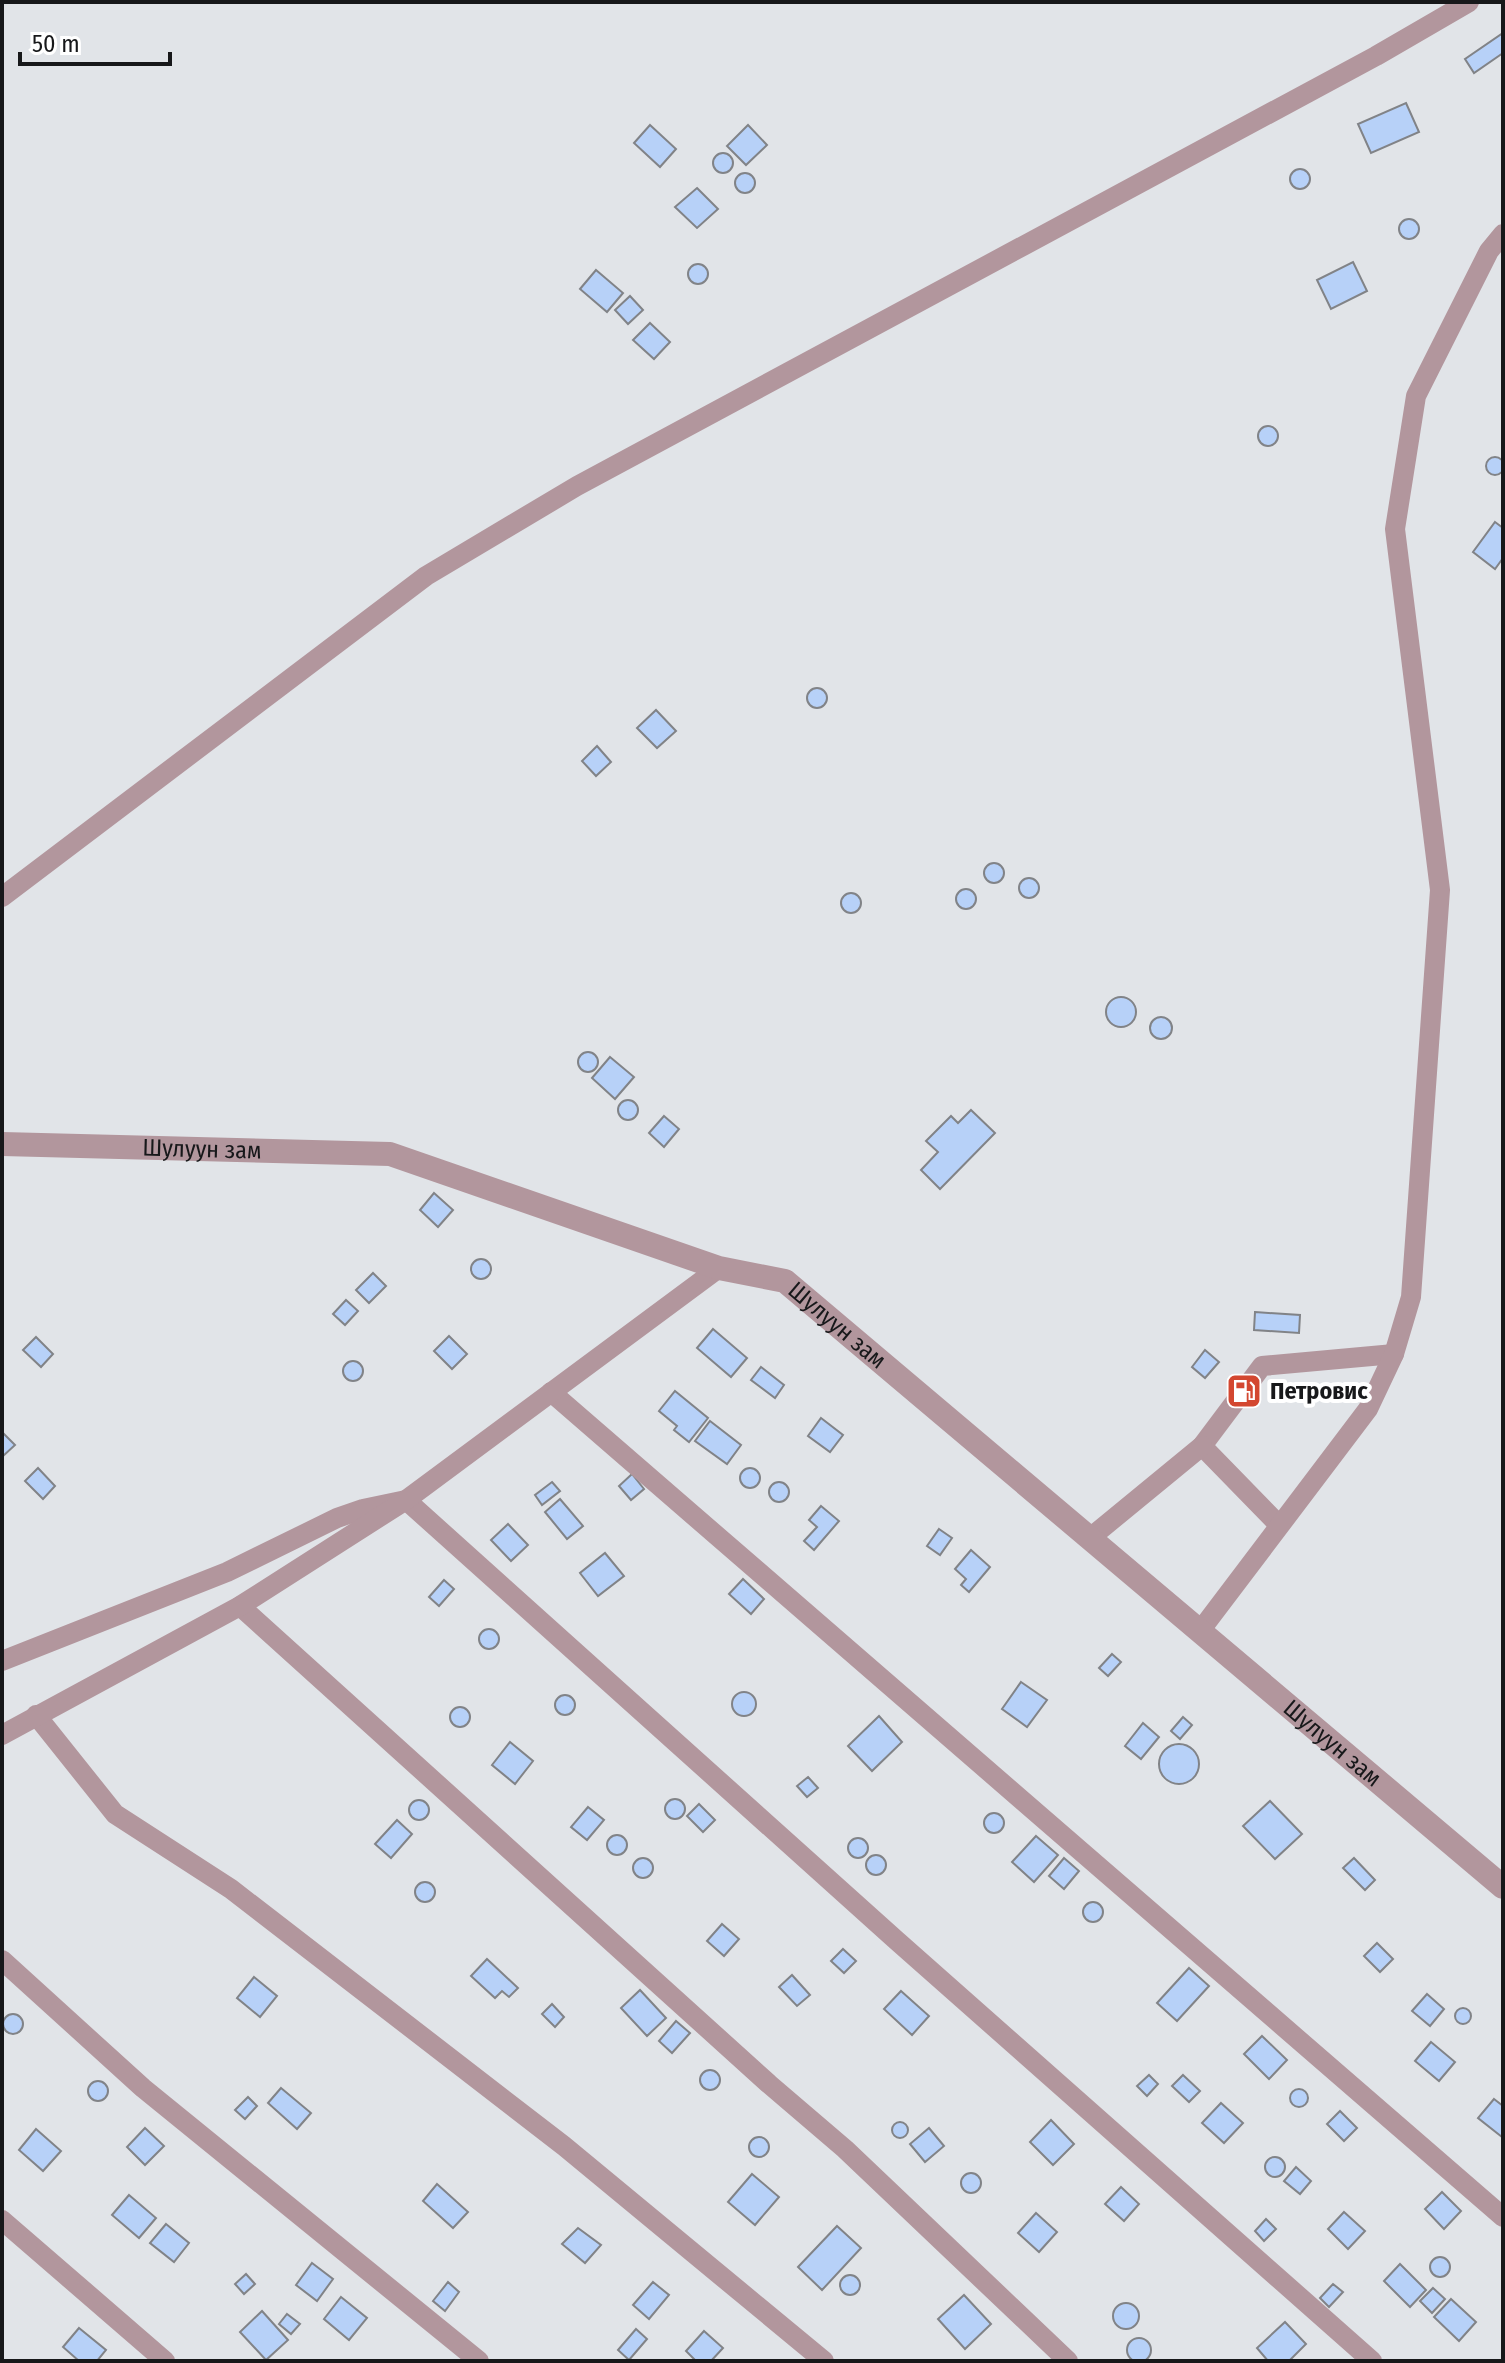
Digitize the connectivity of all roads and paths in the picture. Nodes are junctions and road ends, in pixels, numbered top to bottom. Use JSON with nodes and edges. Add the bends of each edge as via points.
{"nodes":[{"id":1,"x":1469,"y":2,"type":"edge"},
{"id":2,"x":1503,"y":234,"type":"edge"},
{"id":3,"x":2,"y":897,"type":"edge"},
{"id":4,"x":2,"y":1144,"type":"edge"},
{"id":5,"x":719,"y":1268,"type":"junction"},
{"id":6,"x":1394,"y":1354,"type":"junction"},
{"id":7,"x":551,"y":1392,"type":"junction"},
{"id":8,"x":1202,"y":1446,"type":"junction"},
{"id":9,"x":406,"y":1500,"type":"junction"},
{"id":10,"x":1279,"y":1525,"type":"junction"},
{"id":11,"x":1090,"y":1538,"type":"junction"},
{"id":12,"x":240,"y":1606,"type":"junction"},
{"id":13,"x":1200,"y":1631,"type":"junction"},
{"id":14,"x":2,"y":1661,"type":"edge"},
{"id":15,"x":36,"y":1715,"type":"junction"},
{"id":16,"x":2,"y":1735,"type":"edge"},
{"id":17,"x":1503,"y":1887,"type":"edge"},
{"id":18,"x":2,"y":1960,"type":"edge"},
{"id":19,"x":1503,"y":2217,"type":"edge"},
{"id":20,"x":2,"y":2220,"type":"edge"},
{"id":21,"x":165,"y":2361,"type":"edge"},
{"id":22,"x":479,"y":2361,"type":"edge"},
{"id":23,"x":824,"y":2361,"type":"edge"},
{"id":24,"x":1068,"y":2361,"type":"edge"},
{"id":25,"x":1372,"y":2361,"type":"edge"}],
"edges":[{"from":1,"to":3,"type":"street","via":[[577,486],[426,576]]},
{"from":2,"to":6,"type":"street","via":[[1489,251],[1416,396],[1395,529],[1440,890],[1411,1297]]},
{"from":4,"to":5,"type":"street","name":"Шулуун зам","via":[[390,1154]]},
{"from":5,"to":7,"type":"street"},
{"from":5,"to":11,"type":"street","name":"Шулуун зам","via":[[785,1281]]},
{"from":6,"to":8,"type":"street","via":[[1262,1366]]},
{"from":6,"to":10,"type":"street","via":[[1368,1409]]},
{"from":7,"to":9,"type":"street"},
{"from":7,"to":19,"type":"street"},
{"from":8,"to":10,"type":"street"},
{"from":8,"to":11,"type":"street"},
{"from":9,"to":12,"type":"street"},
{"from":9,"to":14,"type":"street","via":[[337,1518],[227,1572]]},
{"from":9,"to":25,"type":"street"},
{"from":10,"to":13,"type":"street"},
{"from":11,"to":13,"type":"street","name":"Шулуун зам"},
{"from":12,"to":15,"type":"street"},
{"from":12,"to":24,"type":"street","via":[[845,2149]]},
{"from":13,"to":17,"type":"street","name":"Шулуун зам"},
{"from":15,"to":16,"type":"street"},
{"from":15,"to":23,"type":"street","via":[[115,1814],[231,1889],[564,2146]]},
{"from":18,"to":22,"type":"street","via":[[143,2088]]},
{"from":20,"to":21,"type":"street"}]}
